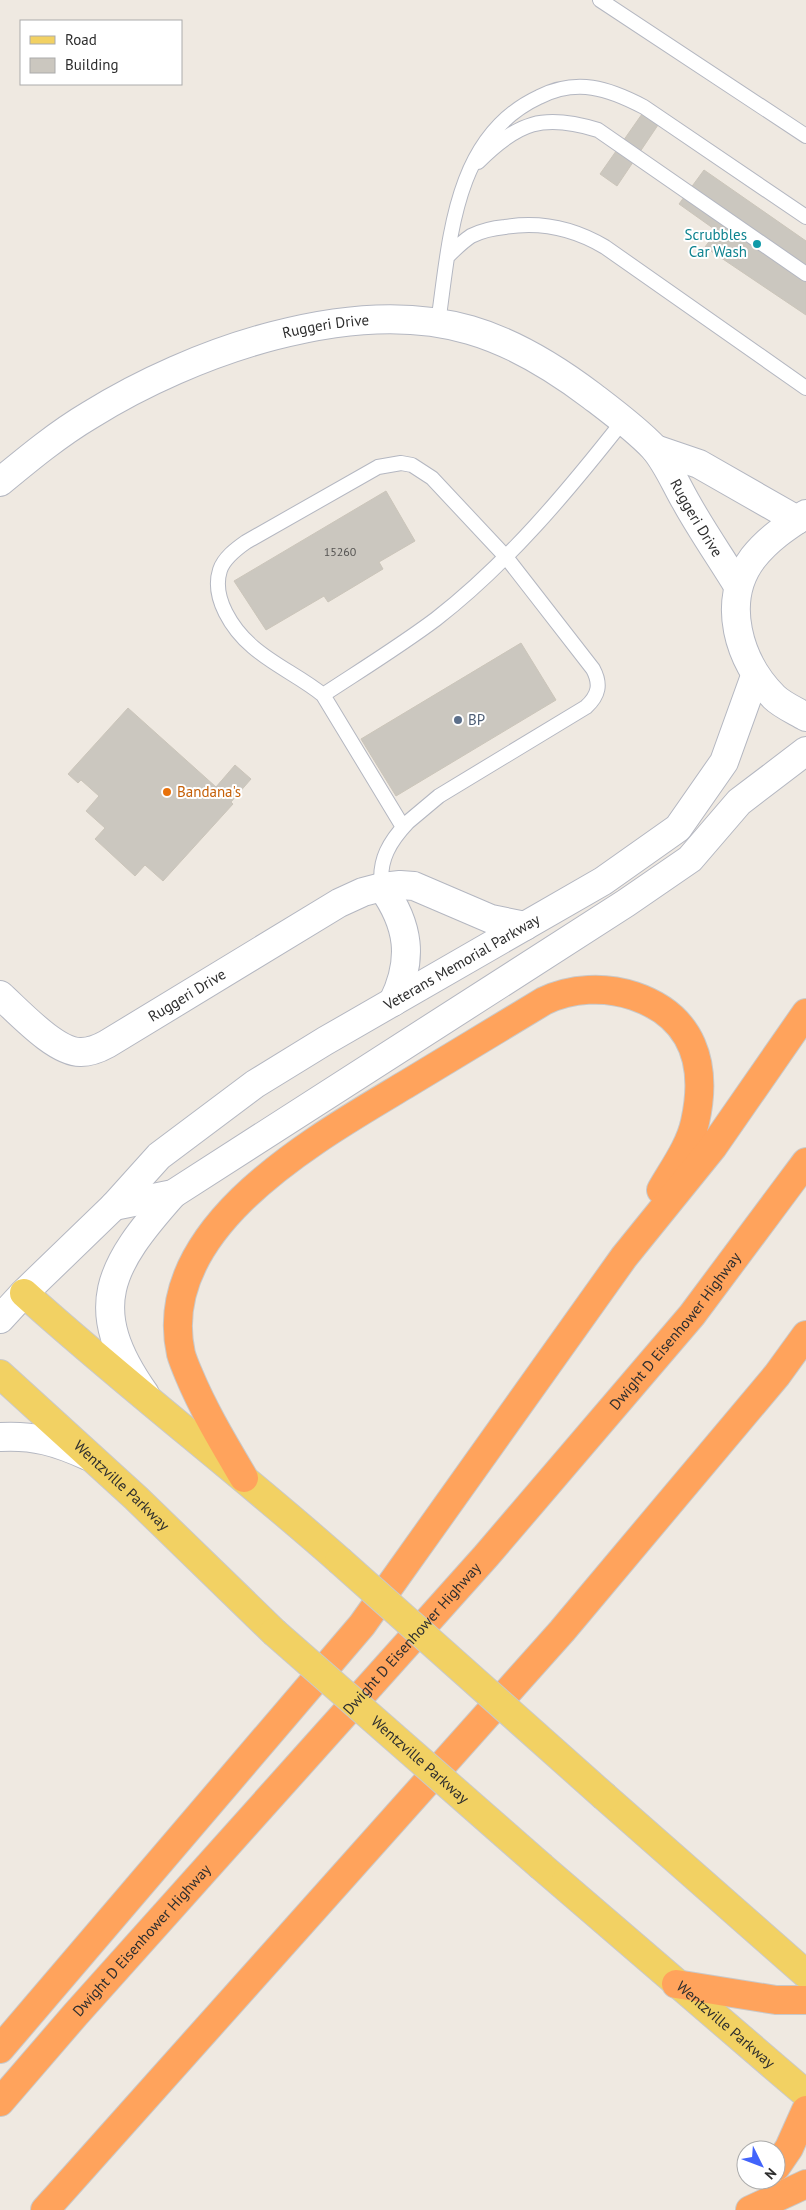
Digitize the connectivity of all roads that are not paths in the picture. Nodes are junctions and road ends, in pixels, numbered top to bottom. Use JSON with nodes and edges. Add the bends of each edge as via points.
{"nodes":[{"id":1,"x":600,"y":0,"type":"edge"},
{"id":2,"x":806,"y":136,"type":"edge"},
{"id":3,"x":467,"y":174,"type":"junction"},
{"id":4,"x":806,"y":217,"type":"edge"},
{"id":5,"x":448,"y":256,"type":"junction"},
{"id":6,"x":806,"y":274,"type":"edge"},
{"id":7,"x":438,"y":323,"type":"junction"},
{"id":8,"x":806,"y":388,"type":"edge"},
{"id":9,"x":623,"y":421,"type":"junction"},
{"id":10,"x":655,"y":449,"type":"junction"},
{"id":11,"x":0,"y":482,"type":"edge"},
{"id":12,"x":801,"y":517,"type":"edge"},
{"id":13,"x":506,"y":557,"type":"junction"},
{"id":14,"x":738,"y":586,"type":"junction"},
{"id":15,"x":755,"y":676,"type":"junction"},
{"id":16,"x":323,"y":695,"type":"junction"},
{"id":17,"x":806,"y":717,"type":"edge"},
{"id":18,"x":806,"y":751,"type":"edge"},
{"id":19,"x":404,"y":826,"type":"junction"},
{"id":20,"x":382,"y":887,"type":"junction"},
{"id":21,"x":525,"y":926,"type":"junction"},
{"id":22,"x":0,"y":995,"type":"edge"},
{"id":23,"x":393,"y":1002,"type":"junction"},
{"id":24,"x":806,"y":1014,"type":"edge"},
{"id":25,"x":806,"y":1162,"type":"edge"},
{"id":26,"x":173,"y":1194,"type":"junction"},
{"id":27,"x":114,"y":1206,"type":"junction"},
{"id":28,"x":624,"y":1257,"type":"junction"},
{"id":29,"x":24,"y":1293,"type":"junction"},
{"id":30,"x":0,"y":1319,"type":"edge"},
{"id":31,"x":806,"y":1335,"type":"edge"},
{"id":32,"x":0,"y":1374,"type":"edge"},
{"id":33,"x":150,"y":1402,"type":"junction"},
{"id":34,"x":0,"y":1437,"type":"edge"},
{"id":35,"x":92,"y":1458,"type":"junction"},
{"id":36,"x":244,"y":1478,"type":"junction"},
{"id":37,"x":806,"y":1974,"type":"edge"},
{"id":38,"x":676,"y":1984,"type":"junction"},
{"id":39,"x":806,"y":2000,"type":"edge"},
{"id":40,"x":0,"y":2049,"type":"edge"},
{"id":41,"x":806,"y":2094,"type":"edge"},
{"id":42,"x":0,"y":2102,"type":"edge"},
{"id":43,"x":806,"y":2110,"type":"edge"},
{"id":44,"x":786,"y":2153,"type":"edge"},
{"id":45,"x":806,"y":2184,"type":"edge"},
{"id":46,"x":756,"y":2190,"type":"edge"},
{"id":47,"x":45,"y":2210,"type":"edge"},
{"id":48,"x":735,"y":2210,"type":"edge"},
{"id":49,"x":750,"y":2210,"type":"edge"}],
"edges":[{"from":1,"to":2,"type":"lane"},
{"from":3,"to":4,"type":"lane","via":[[490,136],[525,103],[565,88],[593,87],[619,94],[644,107]]},
{"from":3,"to":5,"type":"lane","via":[[452,224]]},
{"from":3,"to":6,"type":"lane","via":[[504,140],[526,126],[561,120],[580,124],[614,140]]},
{"from":5,"to":7,"type":"lane"},
{"from":5,"to":8,"type":"lane","via":[[473,235],[493,228],[541,224],[586,236]]},
{"from":7,"to":9,"type":"street","name":"Ruggeri Drive","via":[[471,330],[522,351],[576,384]]},
{"from":7,"to":11,"type":"street","name":"Ruggeri Drive","via":[[381,320],[308,329],[275,335],[198,361],[89,415]]},
{"from":9,"to":10,"type":"street","name":"Ruggeri Drive"},
{"from":9,"to":13,"type":"lane","via":[[571,487]]},
{"from":10,"to":12,"type":"street","name":"Ruggeri Drive","via":[[699,464]]},
{"from":10,"to":14,"type":"street","name":"Ruggeri Drive"},
{"from":12,"to":14,"type":"street","via":[[781,529],[753,559]]},
{"from":13,"to":16,"type":"lane","via":[[436,619]]},
{"from":13,"to":16,"type":"lane","via":[[432,478],[412,465],[401,463],[378,467],[235,550],[220,570],[218,581],[219,596],[231,622],[252,646]]},
{"from":13,"to":19,"type":"lane","via":[[593,669],[598,689],[586,707],[439,796]]},
{"from":14,"to":15,"type":"street","via":[[738,638]]},
{"from":15,"to":17,"type":"street","via":[[775,698]]},
{"from":15,"to":21,"type":"street","name":"Veterans Memorial Parkway","via":[[724,762],[678,828],[602,881]]},
{"from":16,"to":19,"type":"lane"},
{"from":18,"to":26,"type":"street","via":[[739,802],[690,859]]},
{"from":19,"to":20,"type":"lane","via":[[386,851],[381,865]]},
{"from":20,"to":21,"type":"street","name":"Ruggeri Drive","via":[[414,886],[491,919]]},
{"from":20,"to":22,"type":"street","name":"Ruggeri Drive","via":[[339,903],[95,1051],[70,1051],[55,1043]]},
{"from":20,"to":23,"type":"street","via":[[403,924],[406,944],[404,976]]},
{"from":21,"to":23,"type":"street","name":"Veterans Memorial Parkway"},
{"from":23,"to":27,"type":"street","name":"Veterans Memorial Parkway","via":[[255,1084],[159,1156]]},
{"from":24,"to":28,"type":"highway","via":[[713,1147]]},
{"from":25,"to":42,"type":"highway","name":"Dwight D Eisenhower Highway","via":[[692,1315],[538,1496]]},
{"from":26,"to":27,"type":"street"},
{"from":26,"to":33,"type":"street","via":[[125,1254],[114,1281],[109,1308],[114,1337],[128,1371]]},
{"from":27,"to":29,"type":"street","name":"Veterans Memorial Parkway"},
{"from":28,"to":36,"type":"highway","via":[[685,1148],[695,1123],[699,1070],[688,1036],[680,1025],[652,1002],[613,991],[560,993],[341,1123],[281,1164],[213,1232],[192,1266],[180,1298],[178,1327],[181,1354],[198,1398]]},
{"from":28,"to":40,"type":"highway","via":[[362,1625]]},
{"from":29,"to":30,"type":"street","name":"Veterans Memorial Parkway"},
{"from":29,"to":33,"type":"main road"},
{"from":31,"to":47,"type":"highway","via":[[777,1375],[562,1631]]},
{"from":32,"to":35,"type":"main road","name":"Wentzville Parkway"},
{"from":33,"to":36,"type":"main road"},
{"from":34,"to":35,"type":"street","via":[[24,1436],[61,1443]]},
{"from":35,"to":38,"type":"main road","name":"Wentzville Parkway","bridge":true,"via":[[274,1632]]},
{"from":36,"to":37,"type":"main road","bridge":true},
{"from":38,"to":39,"type":"highway","via":[[776,2000]]},
{"from":38,"to":41,"type":"main road","name":"Wentzville Parkway"},
{"from":43,"to":44,"type":"highway"},
{"from":45,"to":49,"type":"highway"},
{"from":46,"to":48,"type":"highway"}]}
